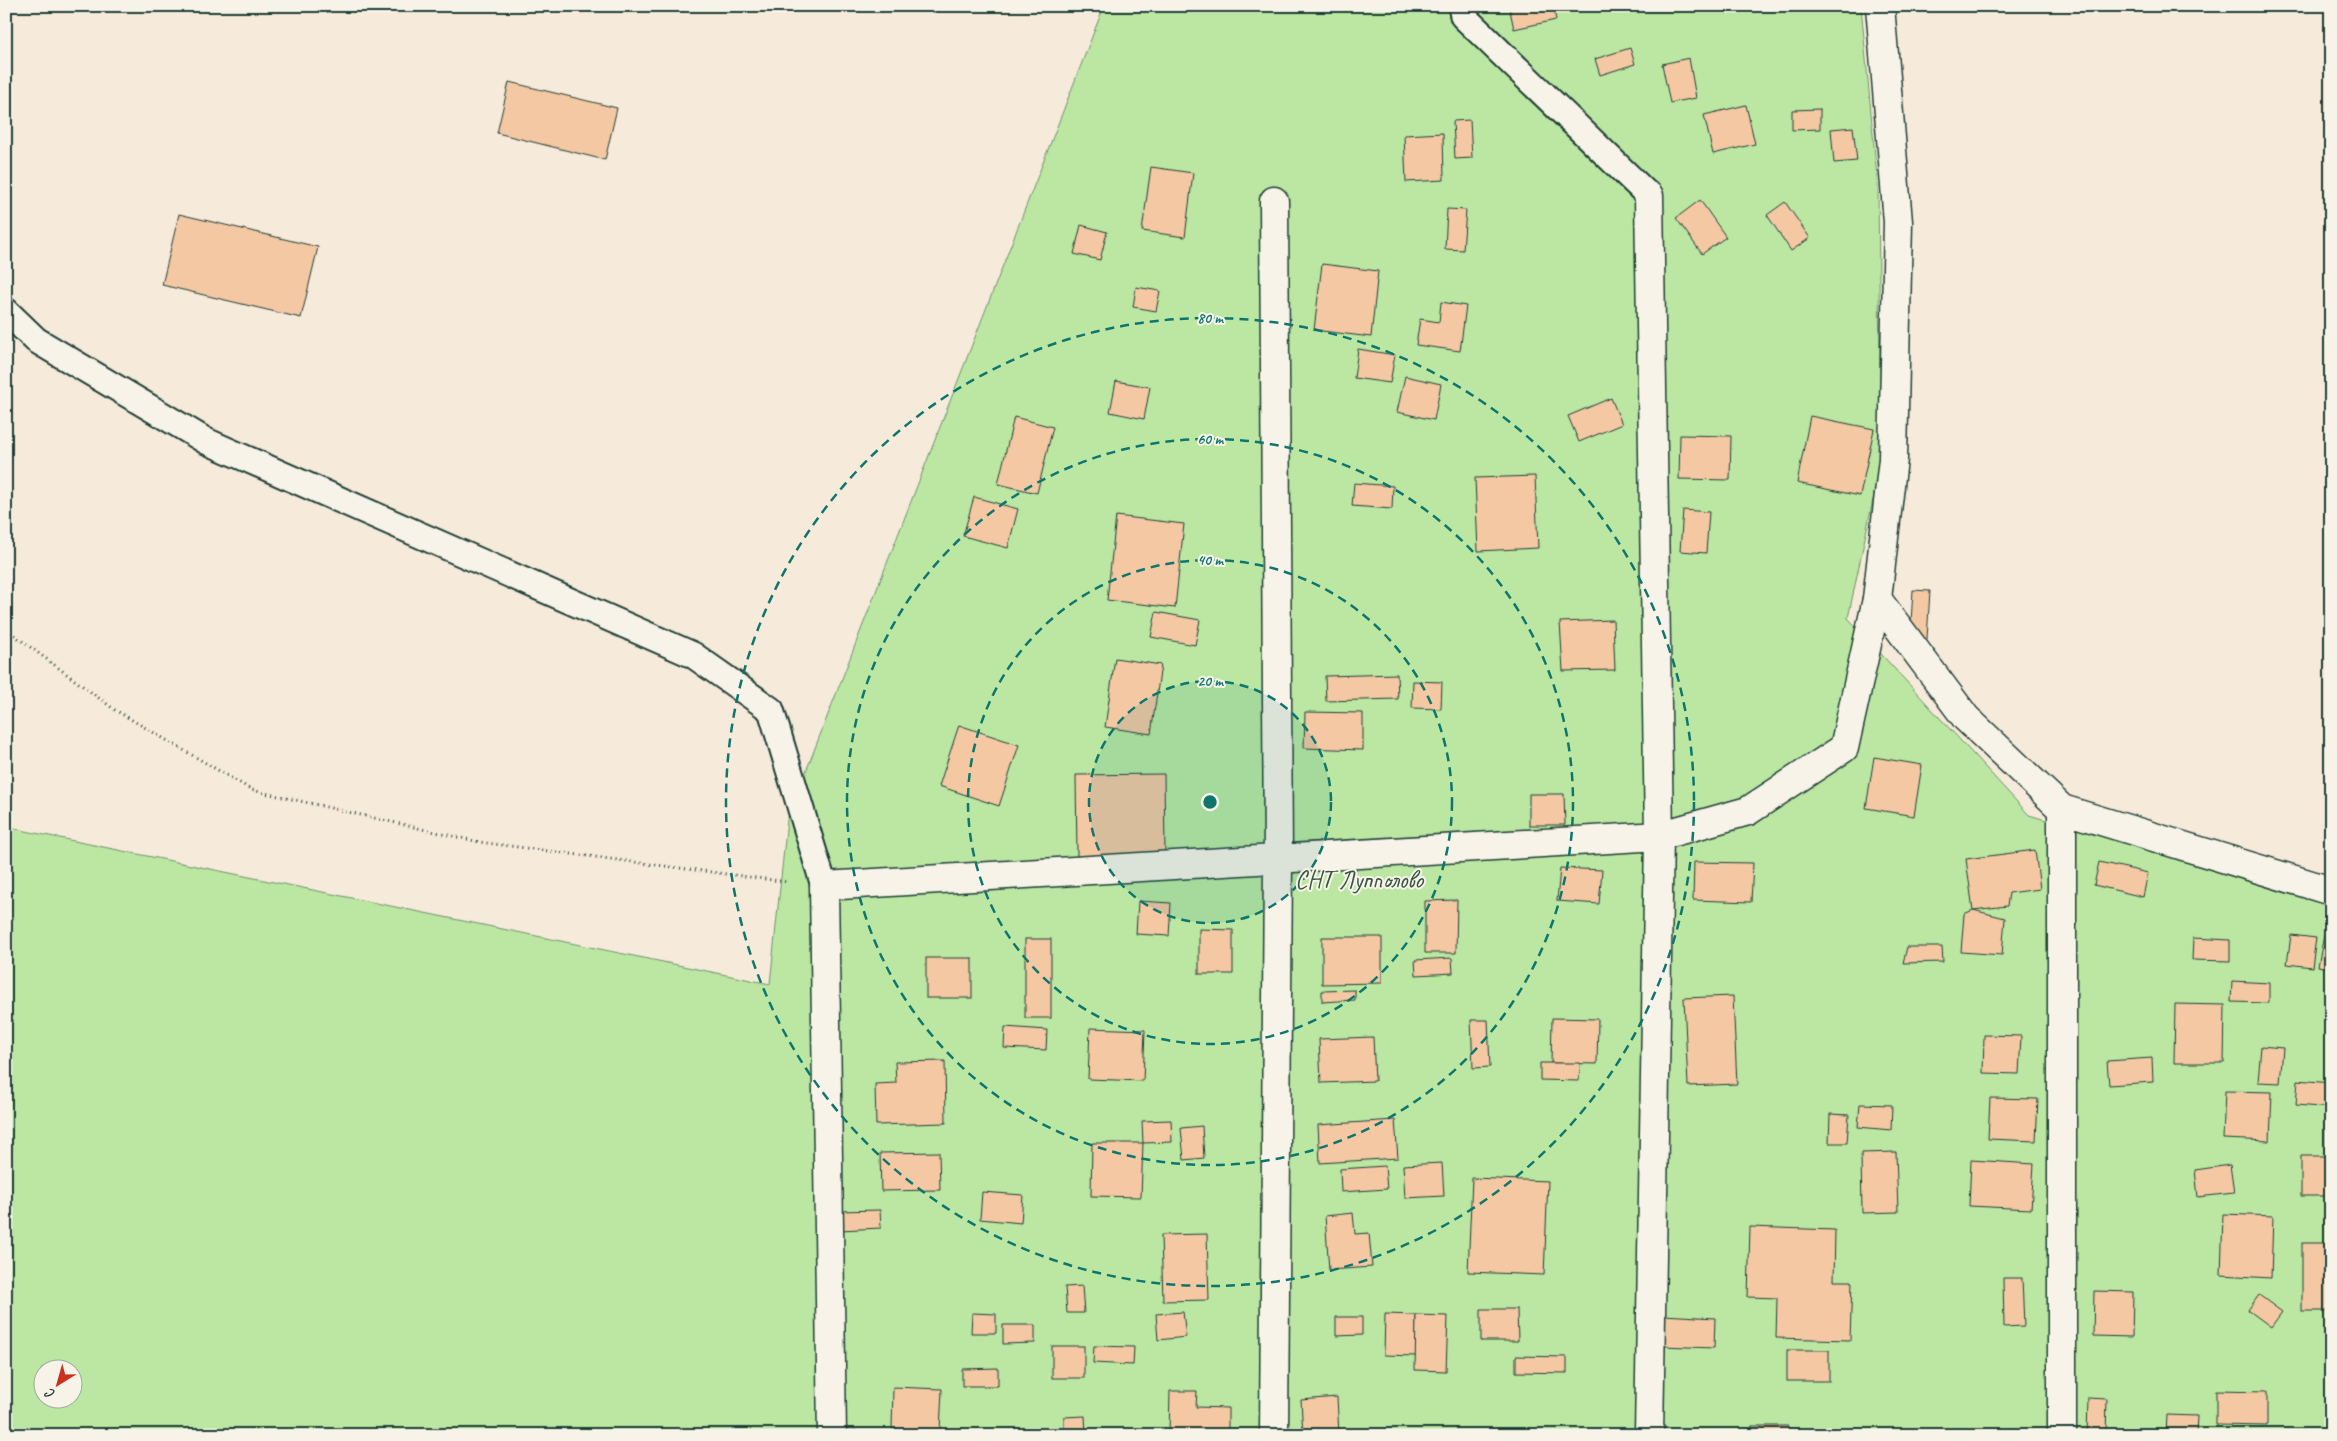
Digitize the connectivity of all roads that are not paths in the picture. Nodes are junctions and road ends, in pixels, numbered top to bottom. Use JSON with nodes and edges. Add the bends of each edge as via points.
{"nodes":[{"id":1,"x":1461,"y":6,"type":"edge"},
{"id":2,"x":1880,"y":6,"type":"edge"},
{"id":3,"x":1649,"y":196,"type":"joint"},
{"id":4,"x":1274,"y":200,"type":"dead end"},
{"id":5,"x":6,"y":312,"type":"edge"},
{"id":6,"x":1877,"y":599,"type":"junction"},
{"id":7,"x":2062,"y":809,"type":"junction"},
{"id":8,"x":1658,"y":836,"type":"junction"},
{"id":9,"x":1278,"y":859,"type":"junction"},
{"id":10,"x":824,"y":886,"type":"junction"},
{"id":11,"x":2331,"y":891,"type":"edge"},
{"id":12,"x":832,"y":1435,"type":"edge"},
{"id":13,"x":1274,"y":1435,"type":"edge"},
{"id":14,"x":1649,"y":1435,"type":"edge"},
{"id":15,"x":2062,"y":1435,"type":"edge"}],
"edges":[{"from":1,"to":3,"type":"lane","via":[[1463,16]]},
{"from":2,"to":6,"type":"street","via":[[1898,222],[1893,459]]},
{"from":3,"to":8,"type":"street"},
{"from":4,"to":9,"type":"street"},
{"from":5,"to":10,"type":"lane","via":[[36,340],[206,441],[693,655],[772,710]]},
{"from":6,"to":7,"type":"street","via":[[1966,718]]},
{"from":6,"to":8,"type":"street","via":[[1844,748],[1748,811]]},
{"from":7,"to":11,"type":"street"},
{"from":7,"to":15,"type":"street"},
{"from":8,"to":9,"type":"street"},
{"from":8,"to":14,"type":"street"},
{"from":9,"to":10,"type":"street"},
{"from":9,"to":13,"type":"street"},
{"from":10,"to":12,"type":"street"}]}
